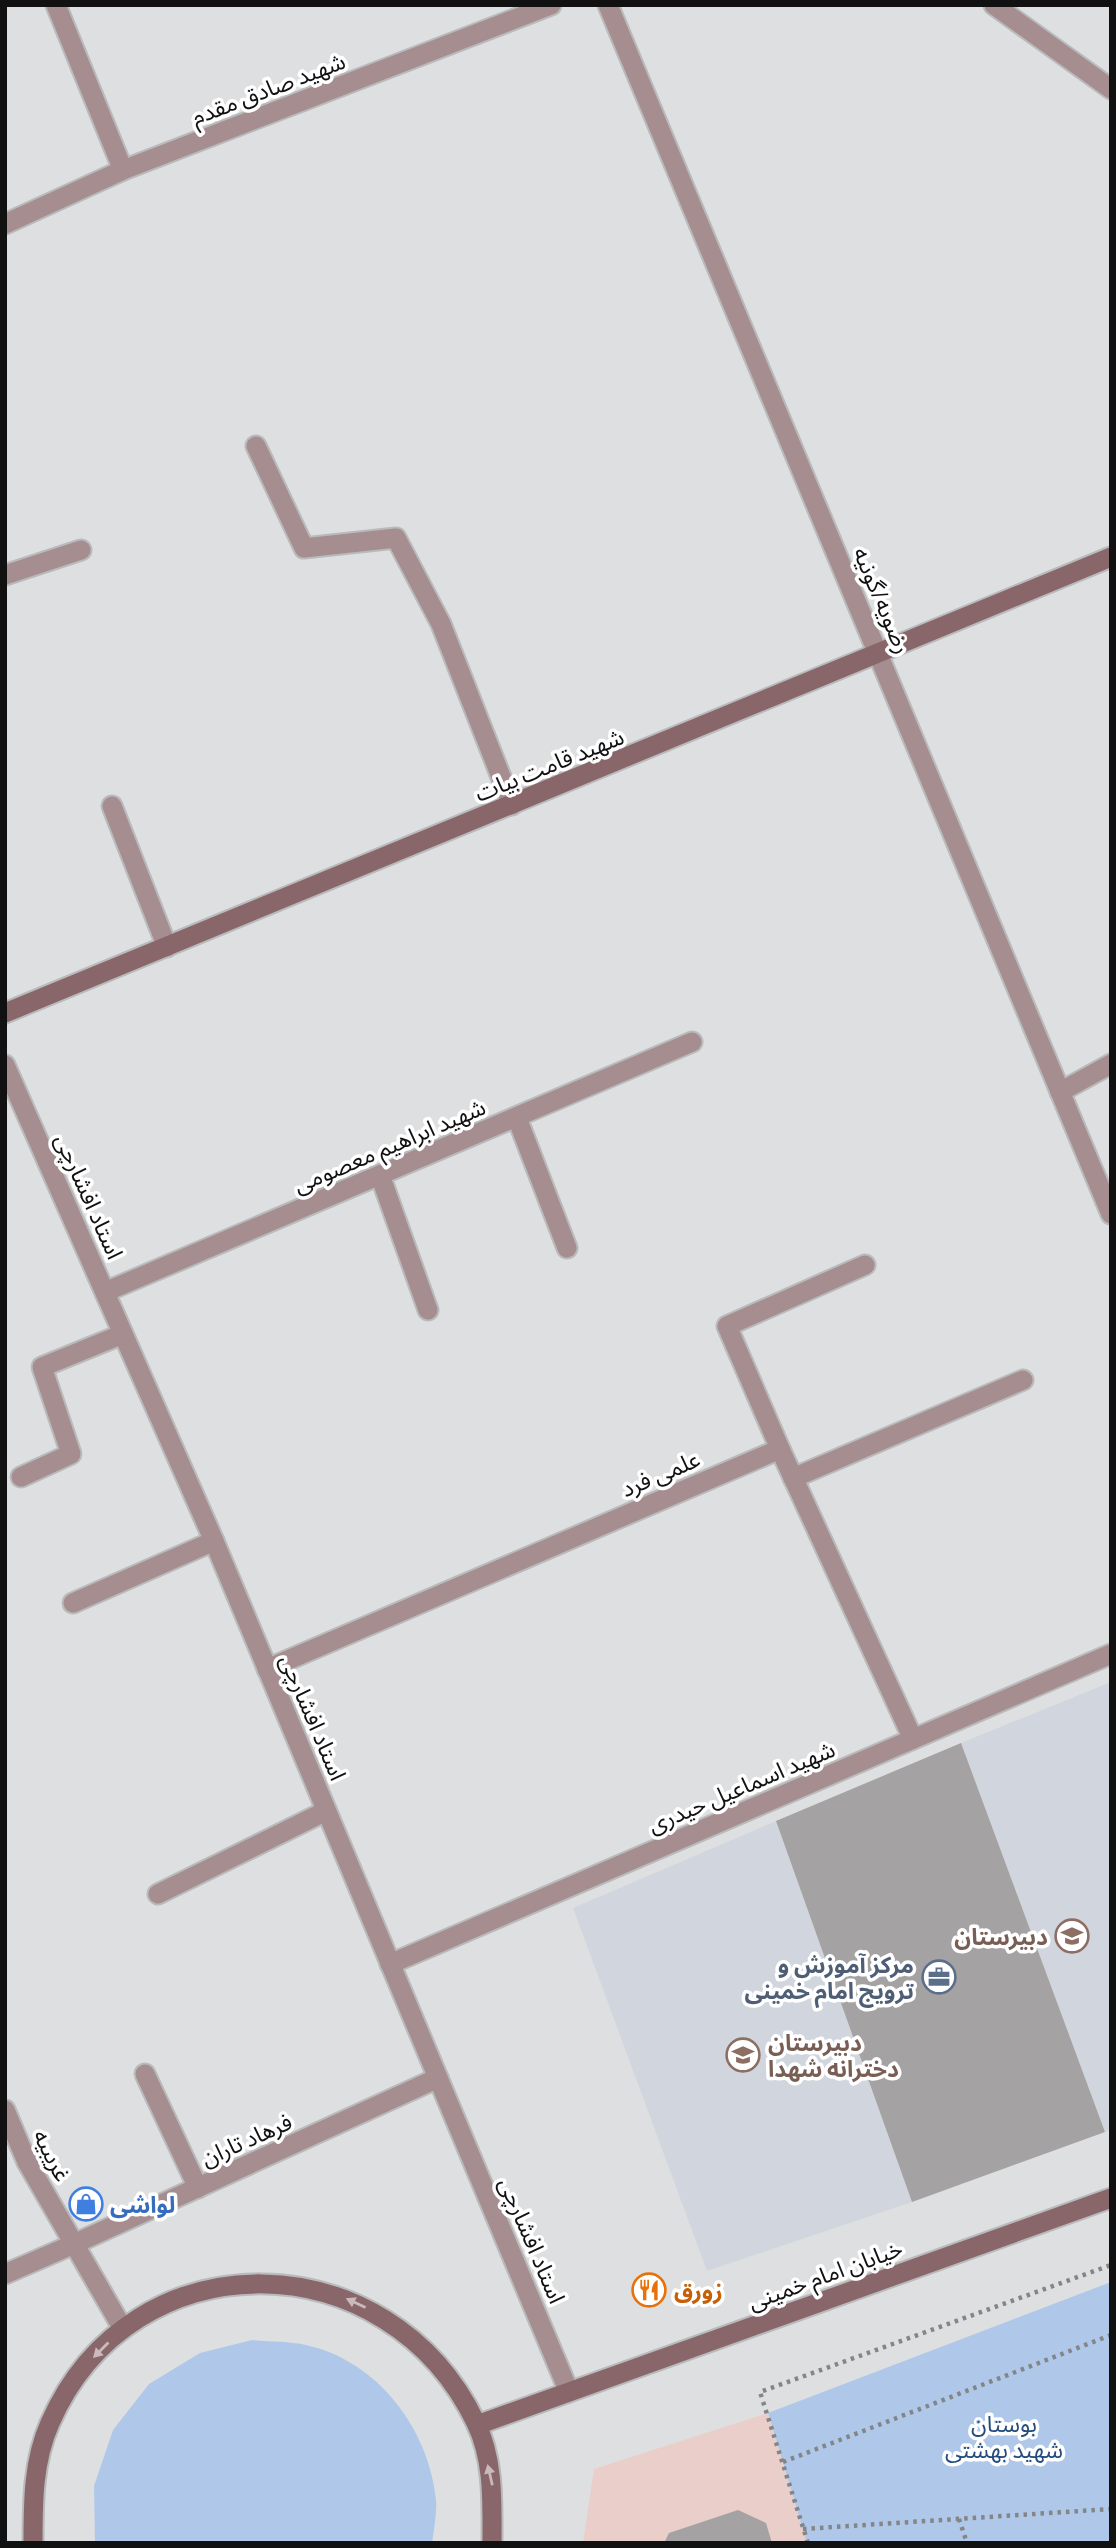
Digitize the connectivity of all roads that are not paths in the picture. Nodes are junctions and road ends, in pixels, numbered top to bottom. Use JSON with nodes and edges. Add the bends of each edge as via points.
{"nodes":[{"id":1,"x":56,"y":5,"type":"edge"},
{"id":2,"x":551,"y":5,"type":"edge"},
{"id":3,"x":608,"y":5,"type":"edge"},
{"id":4,"x":994,"y":5,"type":"edge"},
{"id":5,"x":1111,"y":89,"type":"edge"},
{"id":6,"x":123,"y":170,"type":"junction"},
{"id":7,"x":5,"y":225,"type":"edge"},
{"id":8,"x":256,"y":446,"type":"dead end"},
{"id":9,"x":81,"y":550,"type":"dead end"},
{"id":10,"x":1111,"y":557,"type":"edge"},
{"id":11,"x":5,"y":575,"type":"edge"},
{"id":12,"x":879,"y":655,"type":"junction"},
{"id":13,"x":512,"y":805,"type":"junction"},
{"id":14,"x":111,"y":806,"type":"dead end"},
{"id":15,"x":167,"y":947,"type":"junction"},
{"id":16,"x":5,"y":1013,"type":"edge"},
{"id":17,"x":692,"y":1042,"type":"dead end"},
{"id":18,"x":1111,"y":1064,"type":"edge"},
{"id":19,"x":5,"y":1065,"type":"edge"},
{"id":20,"x":1060,"y":1092,"type":"junction"},
{"id":21,"x":517,"y":1118,"type":"junction"},
{"id":22,"x":380,"y":1175,"type":"junction"},
{"id":23,"x":1111,"y":1214,"type":"edge"},
{"id":24,"x":567,"y":1248,"type":"dead end"},
{"id":25,"x":865,"y":1265,"type":"dead end"},
{"id":26,"x":105,"y":1293,"type":"junction"},
{"id":27,"x":428,"y":1310,"type":"dead end"},
{"id":28,"x":123,"y":1334,"type":"junction"},
{"id":29,"x":1023,"y":1380,"type":"dead end"},
{"id":30,"x":780,"y":1449,"type":"junction"},
{"id":31,"x":21,"y":1477,"type":"dead end"},
{"id":32,"x":793,"y":1478,"type":"junction"},
{"id":33,"x":214,"y":1541,"type":"junction"},
{"id":34,"x":73,"y":1603,"type":"dead end"},
{"id":35,"x":1111,"y":1654,"type":"edge"},
{"id":36,"x":267,"y":1669,"type":"junction"},
{"id":37,"x":913,"y":1739,"type":"junction"},
{"id":38,"x":326,"y":1811,"type":"junction"},
{"id":39,"x":158,"y":1894,"type":"dead end"},
{"id":40,"x":390,"y":1964,"type":"junction"},
{"id":41,"x":145,"y":2074,"type":"dead end"},
{"id":42,"x":438,"y":2078,"type":"junction"},
{"id":43,"x":5,"y":2110,"type":"edge"},
{"id":44,"x":198,"y":2188,"type":"junction"},
{"id":45,"x":1111,"y":2198,"type":"edge"},
{"id":46,"x":74,"y":2244,"type":"junction"},
{"id":47,"x":5,"y":2274,"type":"edge"},
{"id":48,"x":123,"y":2329,"type":"junction"},
{"id":49,"x":569,"y":2392,"type":"junction"},
{"id":50,"x":477,"y":2425,"type":"junction"},
{"id":51,"x":33,"y":2543,"type":"edge"},
{"id":52,"x":492,"y":2543,"type":"edge"}],
"edges":[{"from":1,"to":6,"type":"street"},
{"from":2,"to":6,"type":"street","name":"شهید صادق مقدم"},
{"from":3,"to":12,"type":"street","name":"رضویه/گونیه"},
{"from":4,"to":5,"type":"street"},
{"from":6,"to":7,"type":"street","name":"شهید صادق مقدم"},
{"from":8,"to":13,"type":"street","via":[[304,548],[396,538],[441,624]]},
{"from":9,"to":11,"type":"street"},
{"from":10,"to":12,"type":"main road","name":"شهید قامت بیات"},
{"from":12,"to":13,"type":"main road","name":"شهید قامت بیات"},
{"from":12,"to":20,"type":"street","name":"رضویه/گونیه"},
{"from":13,"to":15,"type":"main road","name":"شهید قامت بیات"},
{"from":14,"to":15,"type":"street"},
{"from":15,"to":16,"type":"main road","name":"شهید قامت بیات"},
{"from":17,"to":21,"type":"street","name":"شهید ابراهیم معصومی"},
{"from":18,"to":20,"type":"street"},
{"from":19,"to":26,"type":"street","name":"استاد افشارچی"},
{"from":20,"to":23,"type":"street","name":"رضویه/گونیه"},
{"from":21,"to":22,"type":"street","name":"شهید ابراهیم معصومی"},
{"from":21,"to":24,"type":"street"},
{"from":22,"to":26,"type":"street","name":"شهید ابراهیم معصومی"},
{"from":22,"to":27,"type":"street"},
{"from":25,"to":30,"type":"street","via":[[727,1326]]},
{"from":26,"to":28,"type":"street","name":"استاد افشارچی"},
{"from":28,"to":31,"type":"street","via":[[41,1367],[71,1454]]},
{"from":28,"to":33,"type":"street","name":"استاد افشارچی"},
{"from":29,"to":32,"type":"street"},
{"from":30,"to":32,"type":"street"},
{"from":30,"to":36,"type":"street","name":"علمی فرد"},
{"from":32,"to":37,"type":"street"},
{"from":33,"to":34,"type":"street"},
{"from":33,"to":36,"type":"street","name":"استاد افشارچی"},
{"from":35,"to":37,"type":"street","name":"شهید اسماعیل حیدری"},
{"from":36,"to":38,"type":"street","name":"استاد افشارچی"},
{"from":37,"to":40,"type":"street","name":"شهید اسماعیل حیدری"},
{"from":38,"to":39,"type":"street"},
{"from":38,"to":40,"type":"street","name":"استاد افشارچی"},
{"from":40,"to":42,"type":"street","name":"استاد افشارچی"},
{"from":41,"to":44,"type":"street"},
{"from":42,"to":44,"type":"street","name":"فرهاد تاران"},
{"from":42,"to":49,"type":"street","name":"استاد افشارچی"},
{"from":43,"to":46,"type":"street","name":"غریبیه","via":[[27,2162]]},
{"from":44,"to":46,"type":"street","name":"فرهاد تاران"},
{"from":45,"to":49,"type":"main road","name":"خیابان امام خمینی"},
{"from":46,"to":47,"type":"street","name":"فرهاد تاران"},
{"from":46,"to":48,"type":"street","name":"غریبیه"},
{"from":50,"to":48,"type":"main road","one_way":true,"via":[[447,2373],[405,2330],[353,2300],[295,2284],[234,2284],[176,2299]]},
{"from":48,"to":51,"type":"main road","one_way":true,"via":[[80,2372],[49,2424],[33,2482]]},
{"from":49,"to":50,"type":"main road","name":"خیابان امام خمینی"},
{"from":52,"to":50,"type":"main road","one_way":true,"via":[[492,2484]]}]}
